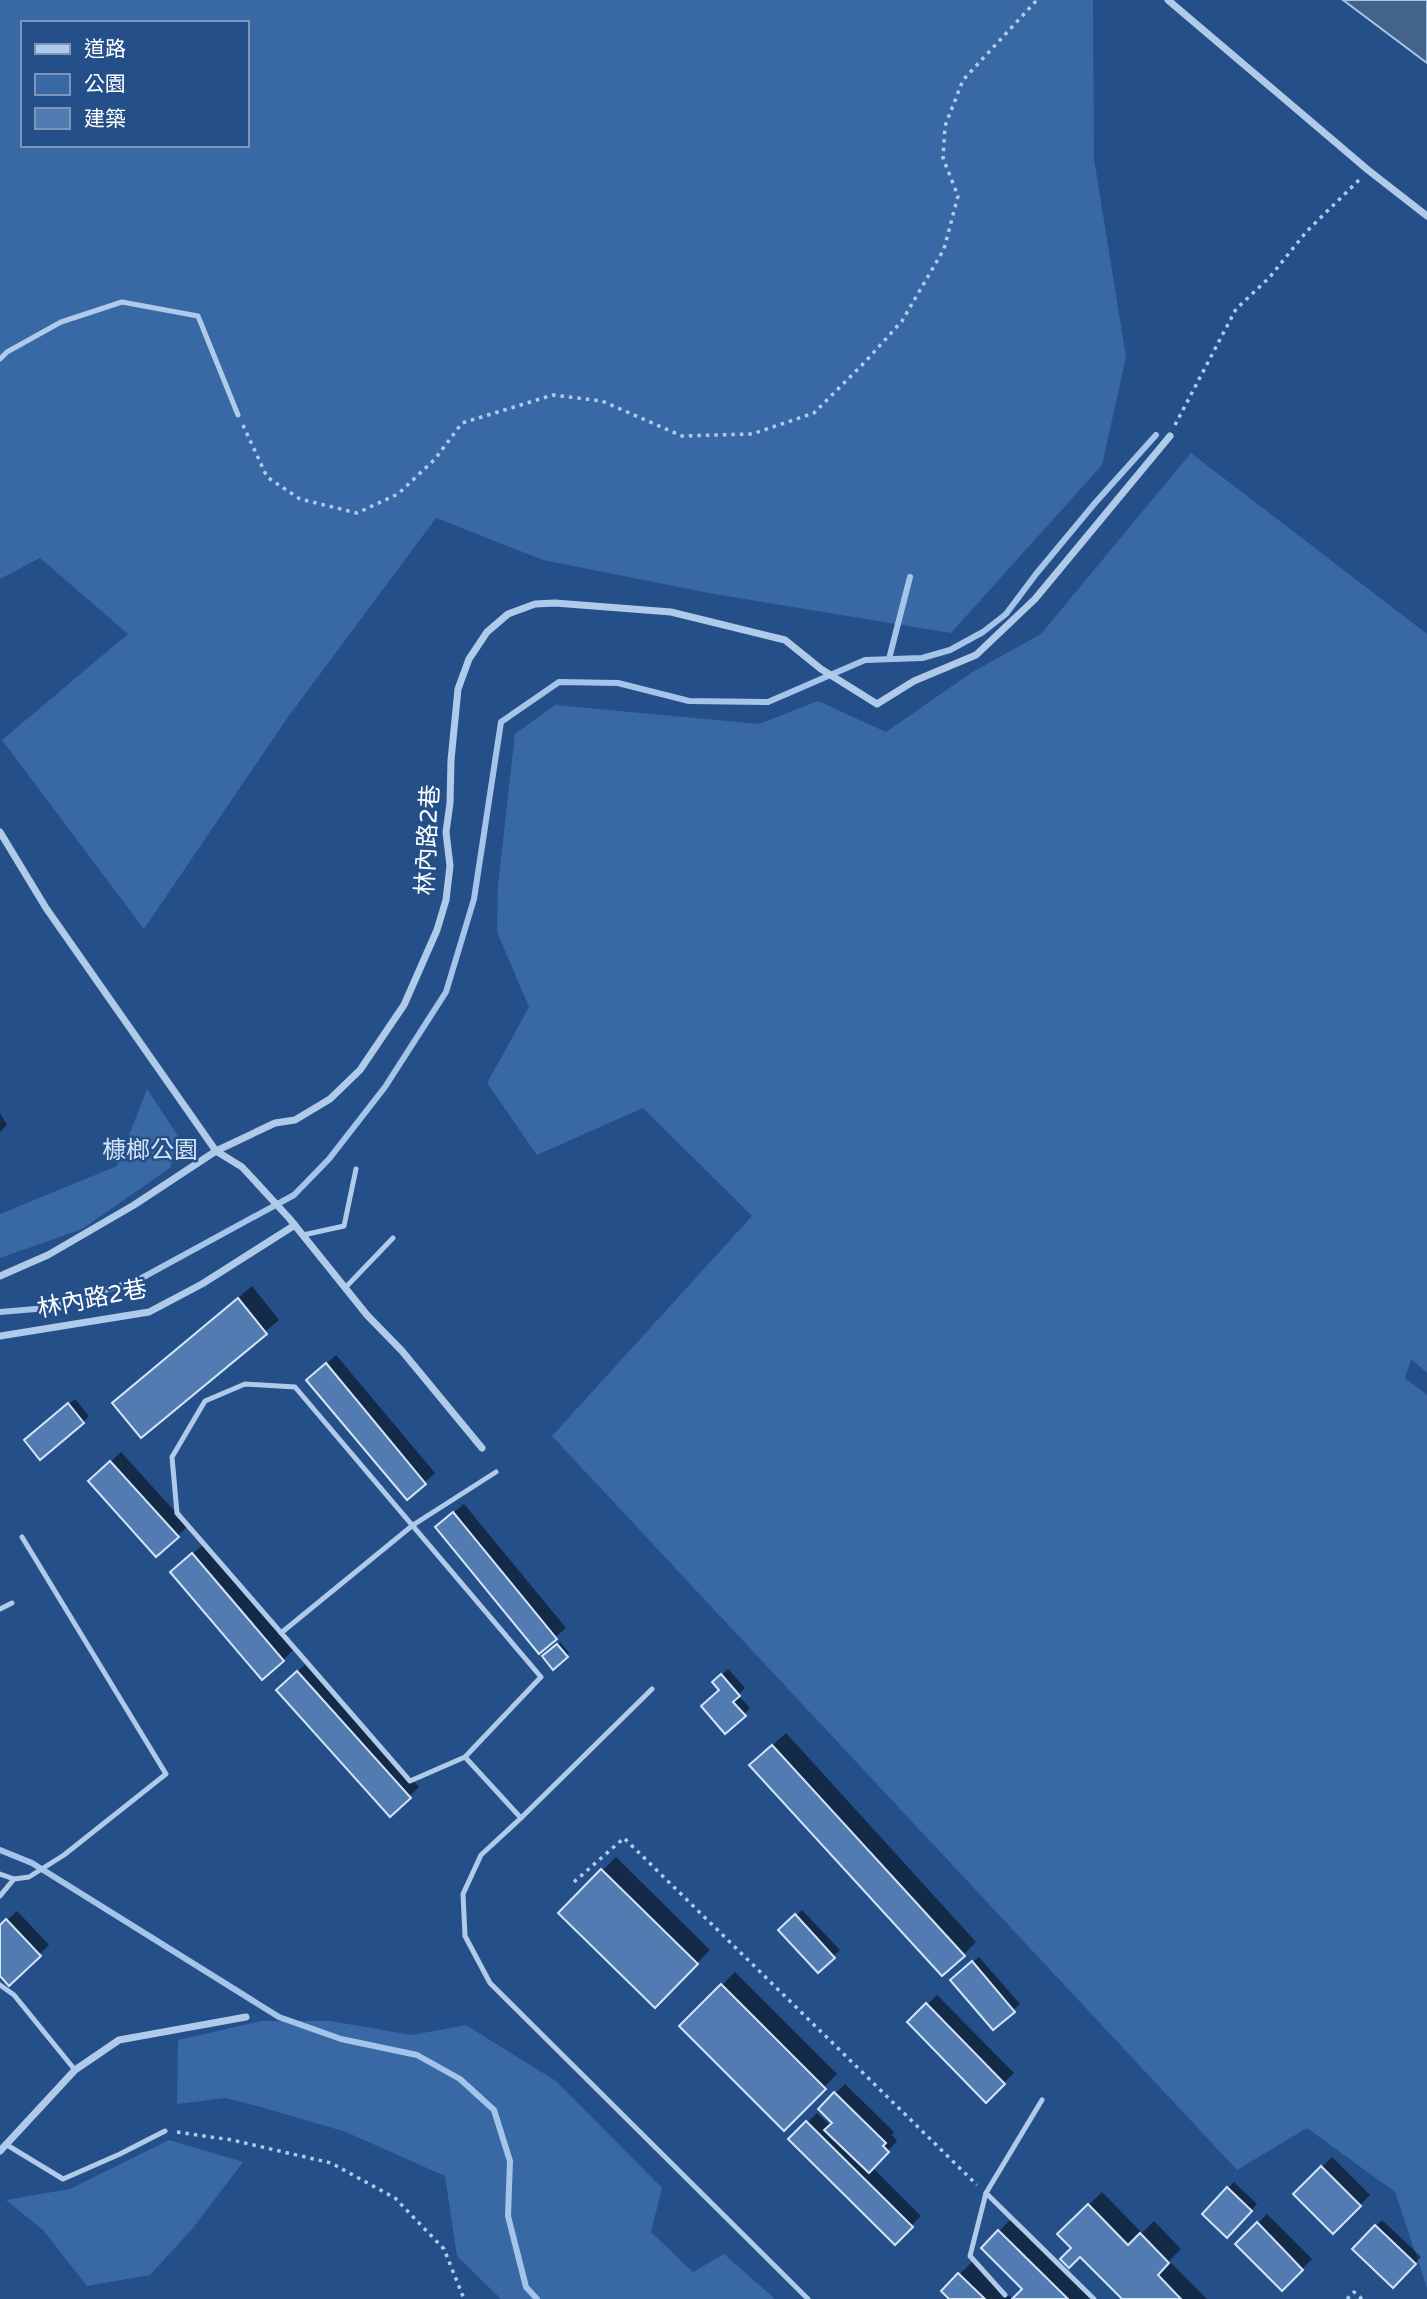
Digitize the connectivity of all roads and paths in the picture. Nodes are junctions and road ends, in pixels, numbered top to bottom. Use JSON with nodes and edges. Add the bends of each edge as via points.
{"nodes":[{"id":1,"x":1037,"y":0,"type":"edge"},
{"id":2,"x":1168,"y":0,"type":"edge"},
{"id":3,"x":1368,"y":170,"type":"junction"},
{"id":4,"x":1427,"y":216,"type":"edge"},
{"id":5,"x":0,"y":359,"type":"edge"},
{"id":6,"x":238,"y":415,"type":"joint"},
{"id":7,"x":1170,"y":436,"type":"joint"},
{"id":8,"x":0,"y":832,"type":"edge"},
{"id":9,"x":216,"y":1151,"type":"junction"},
{"id":10,"x":356,"y":1169,"type":"dead end"},
{"id":11,"x":295,"y":1225,"type":"junction"},
{"id":12,"x":303,"y":1236,"type":"junction"},
{"id":13,"x":393,"y":1238,"type":"dead end"},
{"id":14,"x":0,"y":1276,"type":"edge"},
{"id":15,"x":345,"y":1288,"type":"junction"},
{"id":16,"x":0,"y":1336,"type":"edge"},
{"id":17,"x":482,"y":1448,"type":"dead end"},
{"id":18,"x":496,"y":1472,"type":"dead end"},
{"id":19,"x":413,"y":1525,"type":"junction"},
{"id":20,"x":22,"y":1537,"type":"dead end"},
{"id":21,"x":12,"y":1603,"type":"dead end"},
{"id":22,"x":0,"y":1609,"type":"edge"},
{"id":23,"x":281,"y":1633,"type":"junction"},
{"id":24,"x":652,"y":1689,"type":"dead end"},
{"id":25,"x":465,"y":1757,"type":"junction"},
{"id":26,"x":521,"y":1818,"type":"junction"},
{"id":27,"x":0,"y":1874,"type":"edge"},
{"id":28,"x":14,"y":1879,"type":"junction"},
{"id":29,"x":574,"y":1882,"type":"dead end"},
{"id":30,"x":0,"y":1896,"type":"edge"},
{"id":31,"x":0,"y":1985,"type":"edge"},
{"id":32,"x":246,"y":2017,"type":"dead end"},
{"id":33,"x":75,"y":2070,"type":"junction"},
{"id":34,"x":1042,"y":2100,"type":"dead end"},
{"id":35,"x":165,"y":2131,"type":"joint"},
{"id":36,"x":7,"y":2145,"type":"junction"},
{"id":37,"x":0,"y":2151,"type":"edge"},
{"id":38,"x":986,"y":2193,"type":"junction"},
{"id":39,"x":1005,"y":2295,"type":"dead end"},
{"id":40,"x":464,"y":2299,"type":"edge"},
{"id":41,"x":808,"y":2299,"type":"edge"},
{"id":42,"x":1094,"y":2299,"type":"edge"},
{"id":43,"x":1347,"y":2299,"type":"edge"},
{"id":44,"x":1362,"y":2299,"type":"edge"}],
"edges":[{"from":1,"to":6,"type":"path","via":[[963,80],[945,126],[943,158],[958,197],[944,250],[902,320],[814,413],[752,434],[682,436],[603,401],[553,395],[462,423],[435,459],[398,494],[357,513],[300,499],[267,477]]},
{"from":2,"to":3,"type":"street"},
{"from":3,"to":4,"type":"street"},
{"from":3,"to":7,"type":"path","via":[[1236,309]]},
{"from":5,"to":6,"type":"lane","via":[[61,322],[121,302],[198,316]]},
{"from":7,"to":9,"type":"street","name":"林內路2巷","via":[[1035,599],[976,655],[914,681],[877,704],[785,640],[738,627],[671,612],[555,603],[509,614],[487,632],[469,659],[458,689],[446,832],[450,866],[446,900],[404,1004],[360,1070],[330,1100],[295,1120],[275,1123]]},
{"from":8,"to":9,"type":"street","via":[[46,908]]},
{"from":9,"to":11,"type":"street","via":[[242,1167]]},
{"from":9,"to":14,"type":"street","name":"林內路2巷","via":[[48,1255]]},
{"from":10,"to":12,"type":"lane","via":[[344,1226]]},
{"from":11,"to":12,"type":"street"},
{"from":11,"to":16,"type":"street","name":"林內路2巷","via":[[149,1312]]},
{"from":12,"to":15,"type":"street"},
{"from":13,"to":15,"type":"lane"},
{"from":15,"to":17,"type":"street"},
{"from":18,"to":19,"type":"lane"},
{"from":19,"to":23,"type":"lane"},
{"from":19,"to":23,"type":"lane","via":[[295,1387],[244,1384],[205,1401],[172,1457],[177,1513]]},
{"from":19,"to":25,"type":"lane","via":[[541,1677]]},
{"from":20,"to":28,"type":"lane","via":[[166,1774],[64,1855],[29,1877]]},
{"from":21,"to":22,"type":"lane"},
{"from":23,"to":25,"type":"lane","via":[[410,1781]]},
{"from":24,"to":26,"type":"lane"},
{"from":25,"to":26,"type":"lane"},
{"from":26,"to":41,"type":"lane","via":[[481,1854],[463,1894],[465,1936],[490,1983]]},
{"from":27,"to":28,"type":"lane"},
{"from":28,"to":30,"type":"lane"},
{"from":29,"to":38,"type":"path","via":[[624,1838]]},
{"from":31,"to":33,"type":"lane","via":[[14,1995]]},
{"from":32,"to":33,"type":"street","via":[[119,2040]]},
{"from":33,"to":36,"type":"street"},
{"from":34,"to":38,"type":"lane"},
{"from":35,"to":36,"type":"lane","via":[[63,2179]]},
{"from":35,"to":40,"type":"path","via":[[232,2140],[331,2163],[395,2198],[444,2249]]},
{"from":36,"to":37,"type":"street"},
{"from":38,"to":39,"type":"lane","via":[[970,2256]]},
{"from":38,"to":42,"type":"lane"},
{"from":43,"to":44,"type":"path","via":[[1354,2292]]}]}
